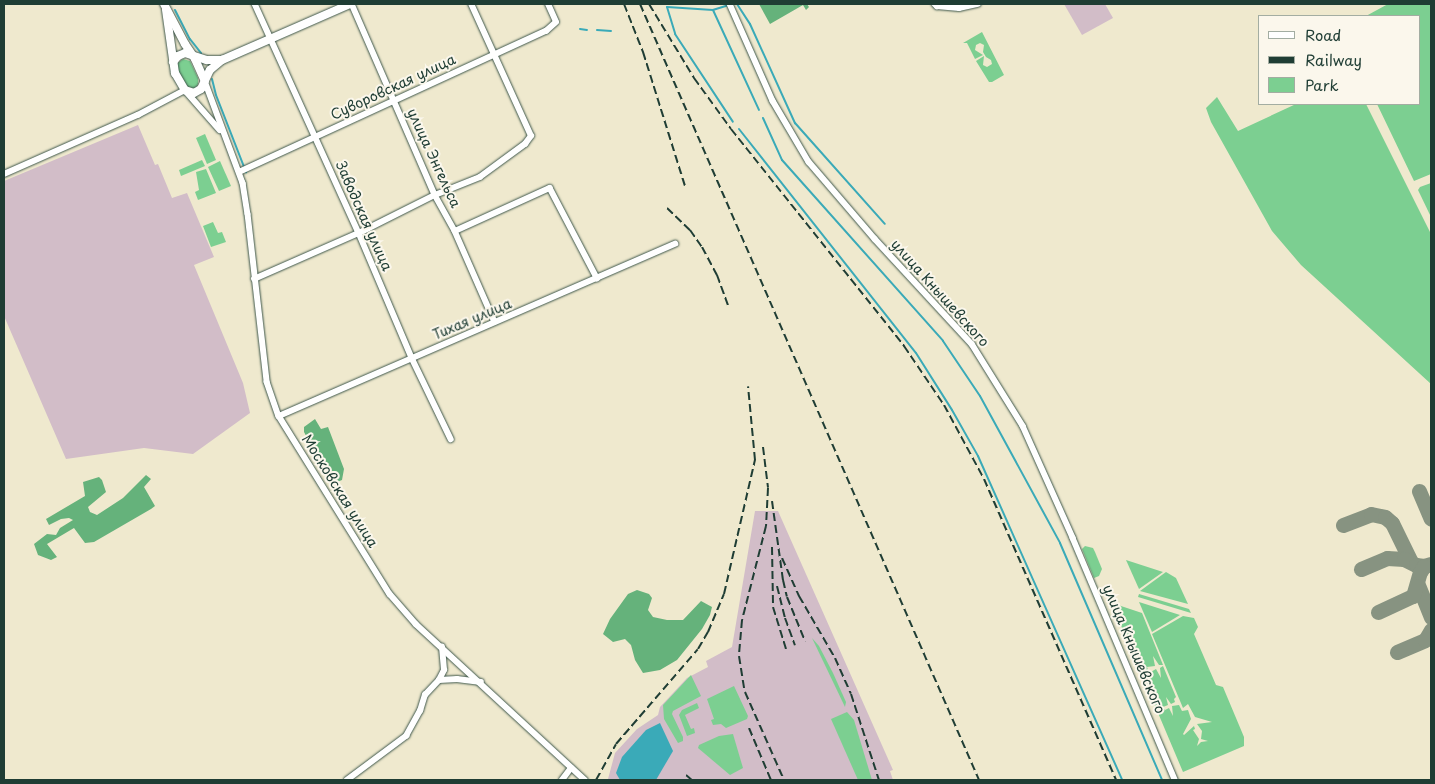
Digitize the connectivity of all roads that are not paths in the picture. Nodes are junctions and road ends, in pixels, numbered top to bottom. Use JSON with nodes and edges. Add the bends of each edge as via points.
{"nodes":[{"id":1,"x":255,"y":4,"type":"edge"},
{"id":2,"x":351,"y":4,"type":"edge"},
{"id":3,"x":471,"y":4,"type":"edge"},
{"id":4,"x":548,"y":4,"type":"edge"},
{"id":5,"x":730,"y":4,"type":"edge"},
{"id":6,"x":935,"y":4,"type":"edge"},
{"id":7,"x":978,"y":4,"type":"edge"},
{"id":8,"x":165,"y":7,"type":"edge"},
{"id":9,"x":270,"y":38,"type":"junction"},
{"id":10,"x":192,"y":54,"type":"junction"},
{"id":11,"x":494,"y":55,"type":"junction"},
{"id":12,"x":222,"y":60,"type":"junction"},
{"id":13,"x":173,"y":62,"type":"junction"},
{"id":14,"x":205,"y":82,"type":"junction"},
{"id":15,"x":185,"y":90,"type":"junction"},
{"id":16,"x":394,"y":101,"type":"junction"},
{"id":17,"x":225,"y":136,"type":"junction"},
{"id":18,"x":314,"y":137,"type":"junction"},
{"id":19,"x":239,"y":172,"type":"junction"},
{"id":20,"x":4,"y":174,"type":"edge"},
{"id":21,"x":436,"y":195,"type":"junction"},
{"id":22,"x":455,"y":231,"type":"junction"},
{"id":23,"x":359,"y":233,"type":"junction"},
{"id":24,"x":675,"y":244,"type":"dead end"},
{"id":25,"x":597,"y":278,"type":"junction"},
{"id":26,"x":254,"y":279,"type":"junction"},
{"id":27,"x":495,"y":322,"type":"junction"},
{"id":28,"x":412,"y":358,"type":"junction"},
{"id":29,"x":279,"y":416,"type":"junction"},
{"id":30,"x":451,"y":438,"type":"dead end"},
{"id":31,"x":442,"y":647,"type":"junction"},
{"id":32,"x":465,"y":668,"type":"junction"},
{"id":33,"x":457,"y":679,"type":"junction"},
{"id":34,"x":439,"y":680,"type":"junction"},
{"id":35,"x":481,"y":682,"type":"junction"},
{"id":36,"x":571,"y":768,"type":"junction"},
{"id":37,"x":347,"y":780,"type":"edge"},
{"id":38,"x":562,"y":780,"type":"edge"},
{"id":39,"x":585,"y":780,"type":"edge"},
{"id":40,"x":1175,"y":780,"type":"edge"}],
"edges":[{"from":1,"to":9,"type":"street","name":"Заводская улица"},
{"from":2,"to":9,"type":"main road"},
{"from":2,"to":16,"type":"street","name":"улица Энгельса"},
{"from":3,"to":11,"type":"street"},
{"from":4,"to":11,"type":"street","name":"Суворовская улица","via":[[556,22]]},
{"from":5,"to":40,"type":"street","name":"улица Кнышевского","via":[[773,101],[809,162],[972,344],[1023,426],[1074,538]]},
{"from":6,"to":7,"type":"street","via":[[959,8]]},
{"from":8,"to":10,"type":"main road","name":"Московская улица"},
{"from":8,"to":13,"type":"main road","name":"Московская улица"},
{"from":9,"to":12,"type":"main road"},
{"from":9,"to":18,"type":"street","name":"Заводская улица"},
{"from":10,"to":12,"type":"main road","via":[[207,60]]},
{"from":10,"to":13,"type":"main road","via":[[182,53]]},
{"from":10,"to":14,"type":"main road","name":"Московская улица"},
{"from":11,"to":16,"type":"street","name":"Суворовская улица"},
{"from":11,"to":21,"type":"street","via":[[531,136],[480,177]]},
{"from":12,"to":14,"type":"main road","via":[[210,70]]},
{"from":13,"to":15,"type":"main road","name":"Московская улица"},
{"from":14,"to":15,"type":"main road","via":[[196,93]]},
{"from":14,"to":17,"type":"street","name":"Московская улица"},
{"from":15,"to":17,"type":"street","name":"Московская улица"},
{"from":15,"to":20,"type":"street","via":[[138,115]]},
{"from":16,"to":18,"type":"street","name":"Суворовская улица"},
{"from":16,"to":21,"type":"street","name":"улица Энгельса"},
{"from":17,"to":19,"type":"street","name":"Московская улица"},
{"from":18,"to":19,"type":"street","name":"Суворовская улица"},
{"from":18,"to":23,"type":"street","name":"Заводская улица"},
{"from":19,"to":26,"type":"street","name":"Московская улица","via":[[248,214]]},
{"from":21,"to":22,"type":"street","name":"улица Энгельса"},
{"from":21,"to":23,"type":"street"},
{"from":22,"to":25,"type":"street","via":[[550,188]]},
{"from":22,"to":27,"type":"street","name":"улица Энгельса"},
{"from":23,"to":26,"type":"street"},
{"from":23,"to":28,"type":"street","name":"Заводская улица"},
{"from":24,"to":25,"type":"street","name":"Тихая улица"},
{"from":25,"to":27,"type":"street","name":"Тихая улица"},
{"from":26,"to":29,"type":"street","name":"Московская улица","via":[[267,382]]},
{"from":27,"to":28,"type":"street","name":"Тихая улица"},
{"from":28,"to":29,"type":"street","name":"Тихая улица"},
{"from":28,"to":30,"type":"street","name":"Заводская улица"},
{"from":29,"to":31,"type":"street","name":"Московская улица","via":[[390,594]]},
{"from":31,"to":32,"type":"street","name":"Московская улица"},
{"from":31,"to":34,"type":"street","via":[[444,670]]},
{"from":32,"to":33,"type":"street"},
{"from":32,"to":35,"type":"street","name":"Московская улица"},
{"from":33,"to":34,"type":"street"},
{"from":33,"to":35,"type":"street"},
{"from":34,"to":37,"type":"street","via":[[425,695],[406,736]]},
{"from":35,"to":36,"type":"street","name":"Московская улица"},
{"from":36,"to":38,"type":"street"},
{"from":36,"to":39,"type":"street","name":"Московская улица"}]}
